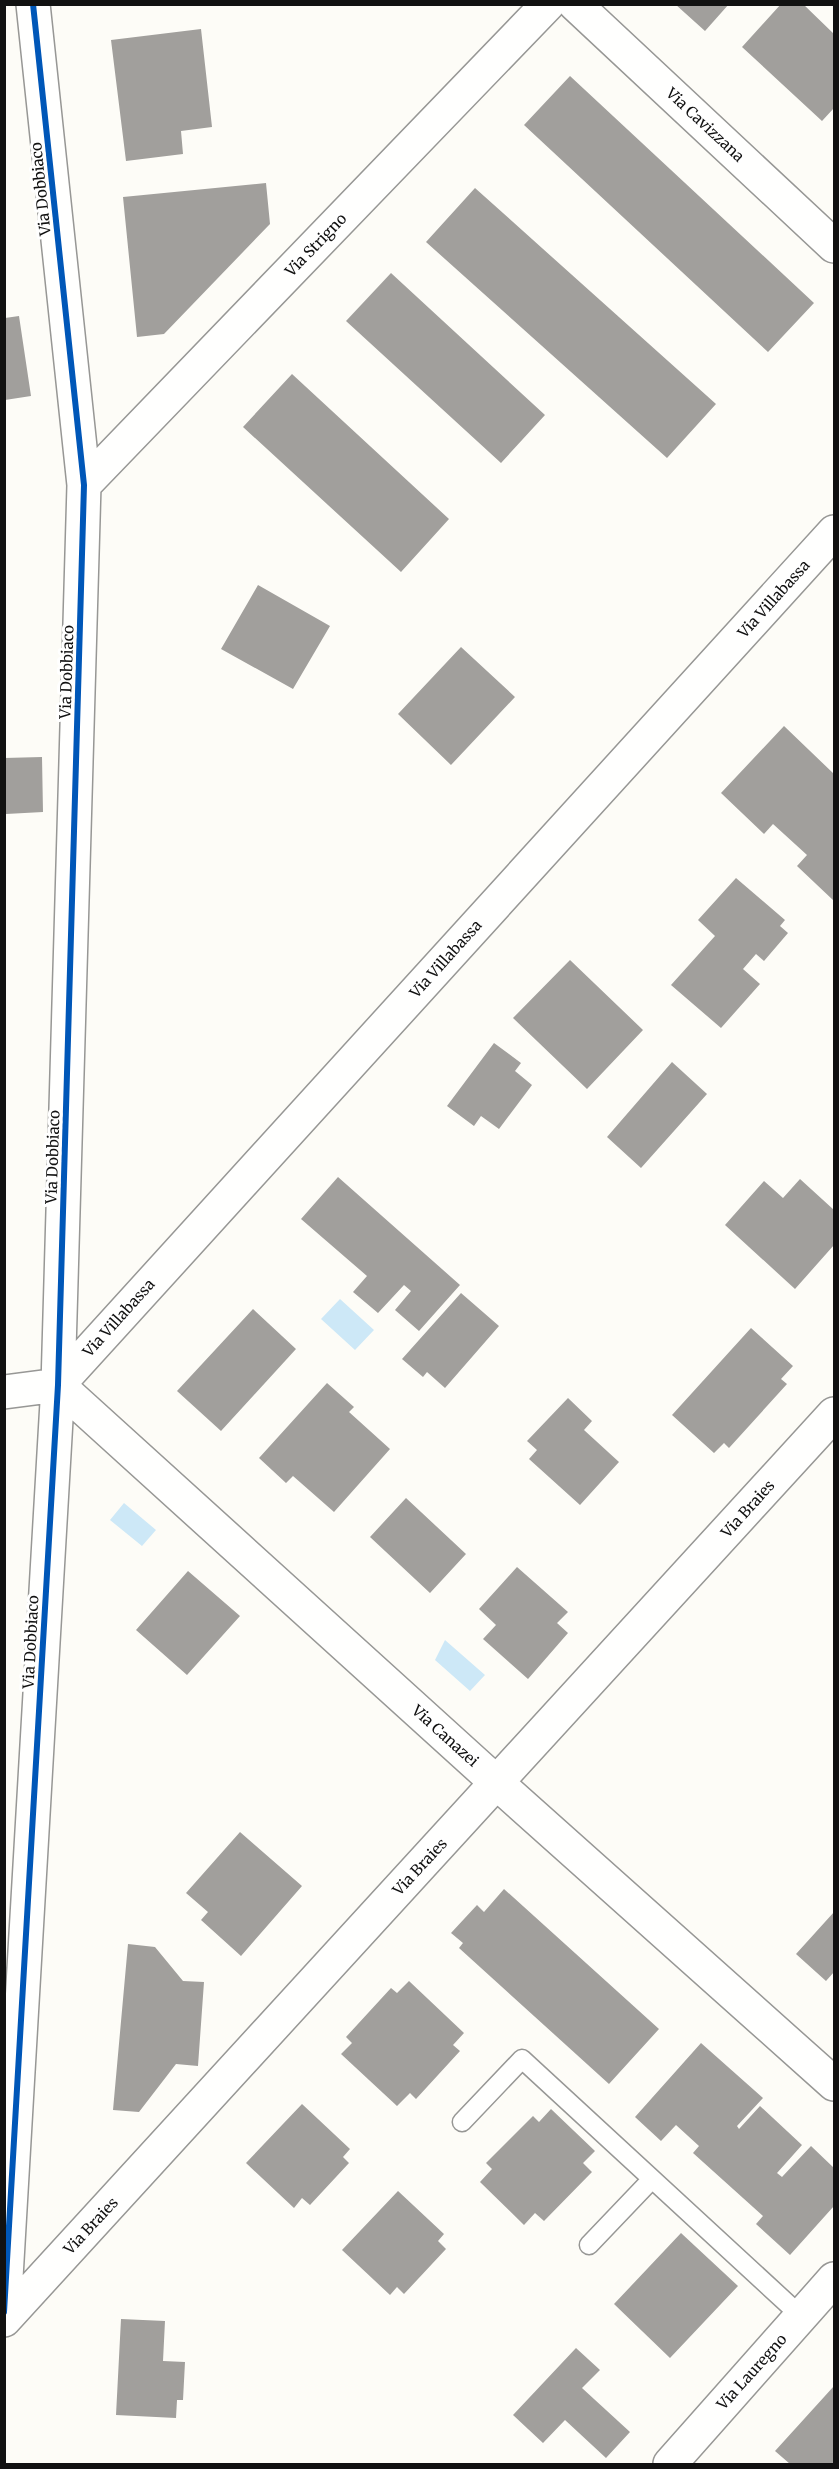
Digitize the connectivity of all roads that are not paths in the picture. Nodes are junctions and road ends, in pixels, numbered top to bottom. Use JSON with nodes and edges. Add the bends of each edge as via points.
{"nodes":[{"id":1,"x":33,"y":4,"type":"edge"},
{"id":2,"x":548,"y":4,"type":"edge"},
{"id":3,"x":575,"y":4,"type":"edge"},
{"id":4,"x":834,"y":246,"type":"edge"},
{"id":5,"x":84,"y":485,"type":"junction"},
{"id":6,"x":834,"y":532,"type":"edge"},
{"id":7,"x":58,"y":1385,"type":"junction"},
{"id":8,"x":4,"y":1392,"type":"edge"},
{"id":9,"x":834,"y":1414,"type":"edge"},
{"id":10,"x":497,"y":1783,"type":"junction"},
{"id":11,"x":834,"y":2084,"type":"edge"},
{"id":12,"x":462,"y":2122,"type":"dead end"},
{"id":13,"x":652,"y":2179,"type":"junction"},
{"id":14,"x":589,"y":2245,"type":"dead end"},
{"id":15,"x":834,"y":2280,"type":"edge"},
{"id":16,"x":4,"y":2312,"type":"edge"},
{"id":17,"x":802,"y":2317,"type":"junction"},
{"id":18,"x":4,"y":2320,"type":"edge"},
{"id":19,"x":670,"y":2464,"type":"edge"}],
"edges":[{"from":1,"to":5,"type":"street","name":"Via Dobbiaco"},
{"from":2,"to":5,"type":"street","name":"Via Strigno"},
{"from":3,"to":4,"type":"street","name":"Via Cavizzana"},
{"from":5,"to":7,"type":"street","name":"Via Dobbiaco"},
{"from":6,"to":7,"type":"street","name":"Via Villabassa"},
{"from":7,"to":8,"type":"street"},
{"from":7,"to":10,"type":"street","name":"Via Canazei"},
{"from":7,"to":16,"type":"street","name":"Via Dobbiaco"},
{"from":9,"to":10,"type":"street","name":"Via Braies"},
{"from":10,"to":11,"type":"street","name":"Via Canazei"},
{"from":10,"to":18,"type":"street","name":"Via Braies"},
{"from":12,"to":13,"type":"lane","via":[[522,2059]]},
{"from":13,"to":14,"type":"lane"},
{"from":13,"to":17,"type":"lane"},
{"from":15,"to":17,"type":"street","name":"Via Lauregno"},
{"from":17,"to":19,"type":"street","name":"Via Lauregno"}]}
